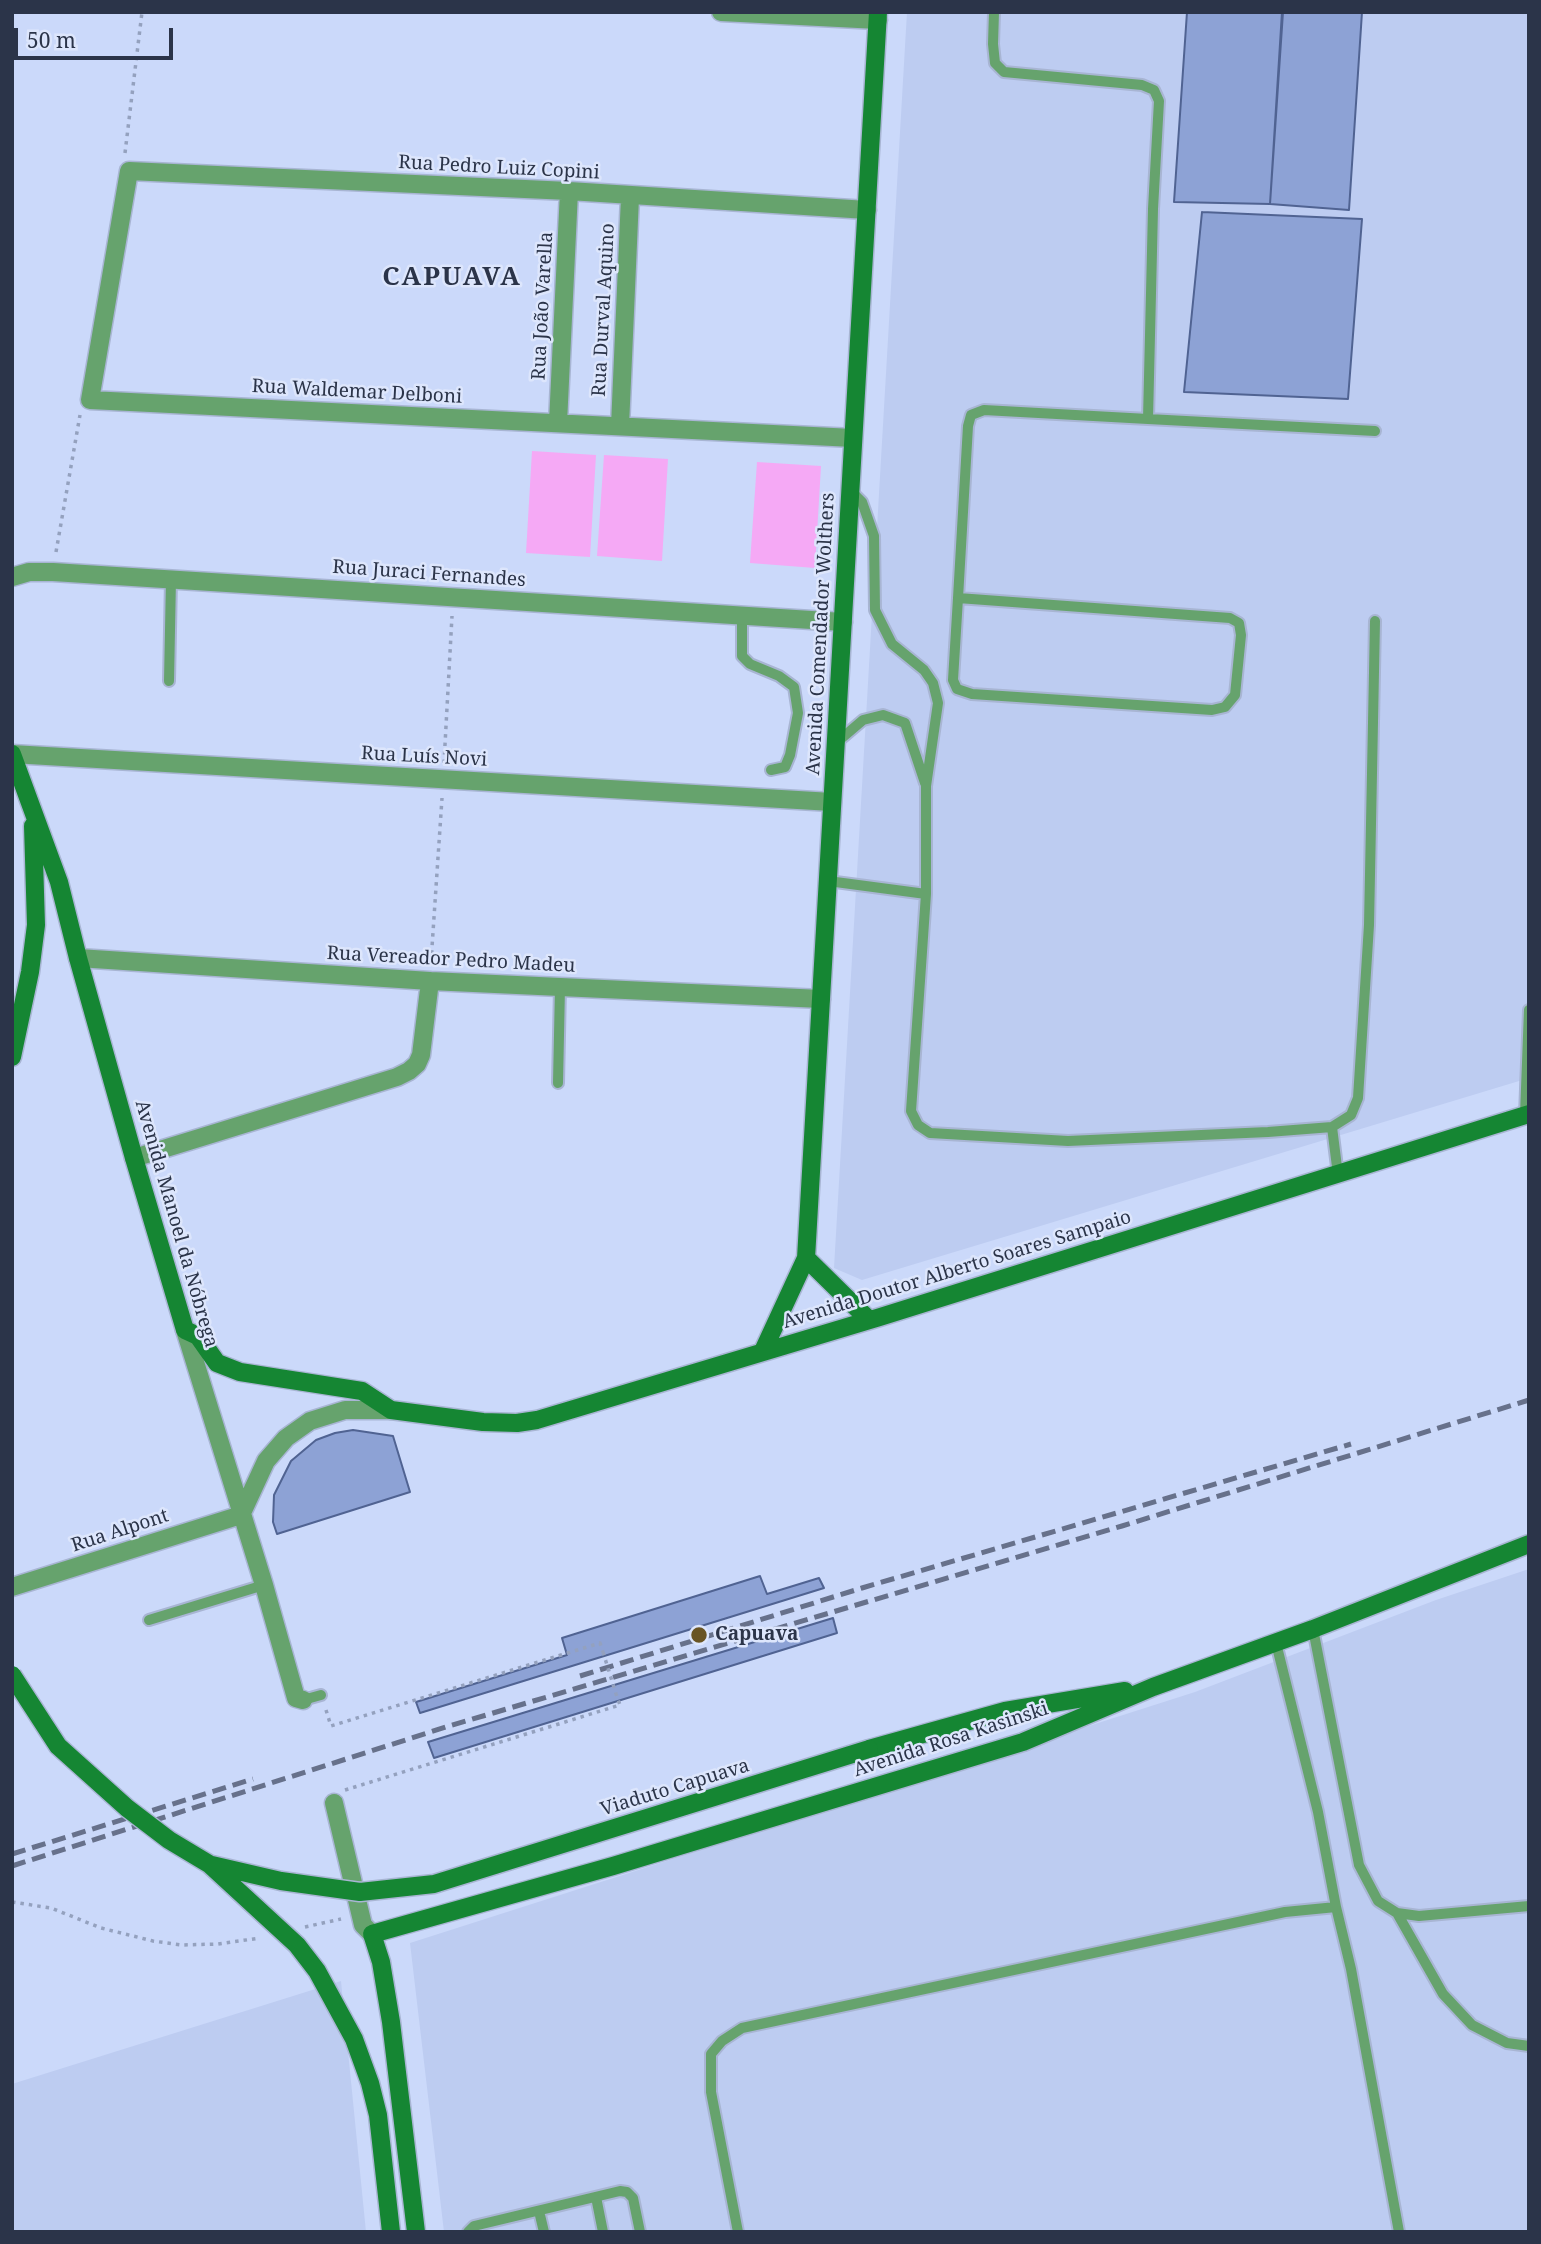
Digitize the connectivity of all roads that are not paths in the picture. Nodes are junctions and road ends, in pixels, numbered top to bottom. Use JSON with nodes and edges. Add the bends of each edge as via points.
{"nodes":[{"id":1,"x":721,"y":12,"type":"edge"},
{"id":2,"x":994,"y":12,"type":"edge"},
{"id":3,"x":878,"y":16,"type":"edge"},
{"id":4,"x":569,"y":191,"type":"junction"},
{"id":5,"x":629,"y":197,"type":"junction"},
{"id":6,"x":867,"y":210,"type":"junction"},
{"id":7,"x":90,"y":400,"type":"joint"},
{"id":8,"x":1148,"y":419,"type":"junction"},
{"id":9,"x":558,"y":423,"type":"junction"},
{"id":10,"x":620,"y":426,"type":"junction"},
{"id":11,"x":1375,"y":431,"type":"dead end"},
{"id":12,"x":853,"y":438,"type":"junction"},
{"id":13,"x":850,"y":491,"type":"junction"},
{"id":14,"x":12,"y":577,"type":"edge"},
{"id":15,"x":171,"y":579,"type":"junction"},
{"id":16,"x":958,"y":598,"type":"junction"},
{"id":17,"x":743,"y":616,"type":"junction"},
{"id":18,"x":1375,"y":621,"type":"dead end"},
{"id":19,"x":843,"y":622,"type":"junction"},
{"id":20,"x":169,"y":681,"type":"dead end"},
{"id":21,"x":836,"y":743,"type":"junction"},
{"id":22,"x":12,"y":754,"type":"edge"},
{"id":23,"x":771,"y":770,"type":"dead end"},
{"id":24,"x":926,"y":786,"type":"junction"},
{"id":25,"x":832,"y":802,"type":"junction"},
{"id":26,"x":33,"y":812,"type":"junction"},
{"id":27,"x":828,"y":881,"type":"junction"},
{"id":28,"x":926,"y":894,"type":"junction"},
{"id":29,"x":78,"y":958,"type":"junction"},
{"id":30,"x":430,"y":981,"type":"junction"},
{"id":31,"x":560,"y":986,"type":"junction"},
{"id":32,"x":821,"y":999,"type":"junction"},
{"id":33,"x":1529,"y":1010,"type":"edge"},
{"id":34,"x":12,"y":1057,"type":"edge"},
{"id":35,"x":558,"y":1083,"type":"dead end"},
{"id":36,"x":1527,"y":1114,"type":"edge"},
{"id":37,"x":1332,"y":1127,"type":"junction"},
{"id":38,"x":134,"y":1158,"type":"junction"},
{"id":39,"x":1338,"y":1175,"type":"junction"},
{"id":40,"x":806,"y":1258,"type":"junction"},
{"id":41,"x":869,"y":1320,"type":"junction"},
{"id":42,"x":185,"y":1330,"type":"junction"},
{"id":43,"x":763,"y":1351,"type":"junction"},
{"id":44,"x":391,"y":1410,"type":"junction"},
{"id":45,"x":241,"y":1515,"type":"junction"},
{"id":46,"x":1529,"y":1544,"type":"edge"},
{"id":47,"x":264,"y":1585,"type":"junction"},
{"id":48,"x":12,"y":1587,"type":"edge"},
{"id":49,"x":149,"y":1620,"type":"dead end"},
{"id":50,"x":1313,"y":1629,"type":"junction"},
{"id":51,"x":1276,"y":1643,"type":"junction"},
{"id":52,"x":12,"y":1675,"type":"edge"},
{"id":53,"x":1153,"y":1687,"type":"junction"},
{"id":54,"x":321,"y":1695,"type":"road end"},
{"id":55,"x":303,"y":1700,"type":"joint"},
{"id":56,"x":339,"y":1797,"type":"road end"},
{"id":57,"x":209,"y":1864,"type":"junction"},
{"id":58,"x":1529,"y":1906,"type":"edge"},
{"id":59,"x":1336,"y":1908,"type":"junction"},
{"id":60,"x":1397,"y":1913,"type":"junction"},
{"id":61,"x":372,"y":1934,"type":"junction"},
{"id":62,"x":1529,"y":2046,"type":"edge"},
{"id":63,"x":596,"y":2197,"type":"junction"},
{"id":64,"x":539,"y":2211,"type":"junction"},
{"id":65,"x":505,"y":2218,"type":"junction"},
{"id":66,"x":391,"y":2232,"type":"edge"},
{"id":67,"x":416,"y":2232,"type":"edge"},
{"id":68,"x":468,"y":2232,"type":"edge"},
{"id":69,"x":507,"y":2232,"type":"edge"},
{"id":70,"x":544,"y":2232,"type":"edge"},
{"id":71,"x":603,"y":2232,"type":"edge"},
{"id":72,"x":640,"y":2232,"type":"edge"},
{"id":73,"x":738,"y":2232,"type":"edge"},
{"id":74,"x":1399,"y":2232,"type":"edge"}],
"edges":[{"from":1,"to":3,"type":"street"},
{"from":2,"to":8,"type":"lane","via":[[995,63],[1004,72],[1142,85],[1154,90],[1159,101]]},
{"from":3,"to":6,"type":"main road","name":"Avenida Comendador Wolthers"},
{"from":4,"to":5,"type":"street","name":"Rua Pedro Luiz Copini"},
{"from":4,"to":7,"type":"street","name":"Rua Pedro Luiz Copini","via":[[128,171]]},
{"from":4,"to":9,"type":"street","name":"Rua João Varella"},
{"from":5,"to":6,"type":"street","name":"Rua Pedro Luiz Copini"},
{"from":5,"to":10,"type":"street","name":"Rua Durval Aquino"},
{"from":6,"to":12,"type":"main road","name":"Avenida Comendador Wolthers"},
{"from":7,"to":9,"type":"street","name":"Rua Waldemar Delboni"},
{"from":8,"to":11,"type":"lane"},
{"from":8,"to":16,"type":"lane","via":[[984,410],[971,415]]},
{"from":9,"to":10,"type":"street","name":"Rua Waldemar Delboni"},
{"from":10,"to":12,"type":"street","name":"Rua Waldemar Delboni"},
{"from":12,"to":13,"type":"main road","name":"Avenida Comendador Wolthers"},
{"from":13,"to":19,"type":"main road","name":"Avenida Comendador Wolthers"},
{"from":13,"to":24,"type":"lane","via":[[862,502],[874,536],[875,610],[892,644],[933,683],[938,703]]},
{"from":14,"to":15,"type":"street","name":"Rua Juraci Fernandes","via":[[53,572]]},
{"from":15,"to":17,"type":"street","name":"Rua Juraci Fernandes"},
{"from":15,"to":20,"type":"lane"},
{"from":16,"to":16,"type":"lane","via":[[953,680],[957,689],[972,694],[1212,710],[1225,707],[1235,695],[1241,635],[1239,623],[1230,618]]},
{"from":17,"to":19,"type":"street","name":"Rua Juraci Fernandes"},
{"from":17,"to":23,"type":"lane","via":[[743,656],[794,687],[798,713],[790,755],[785,767]]},
{"from":18,"to":37,"type":"lane","via":[[1370,912],[1358,1098],[1351,1115]]},
{"from":19,"to":21,"type":"main road","name":"Avenida Comendador Wolthers"},
{"from":21,"to":24,"type":"lane","via":[[863,720],[883,715],[905,723]]},
{"from":21,"to":25,"type":"main road","name":"Avenida Comendador Wolthers"},
{"from":22,"to":25,"type":"street","name":"Rua Luís Novi"},
{"from":22,"to":26,"type":"main road","name":"Avenida Manoel da Nóbrega"},
{"from":24,"to":28,"type":"lane"},
{"from":25,"to":27,"type":"main road","name":"Avenida Comendador Wolthers"},
{"from":26,"to":29,"type":"main road","name":"Avenida Manoel da Nóbrega","via":[[59,882]]},
{"from":26,"to":34,"type":"main road","via":[[36,925]]},
{"from":27,"to":28,"type":"lane"},
{"from":27,"to":32,"type":"main road","name":"Avenida Comendador Wolthers"},
{"from":28,"to":37,"type":"lane","via":[[911,1111],[918,1125],[930,1133],[1068,1140]]},
{"from":29,"to":30,"type":"street","name":"Rua Vereador Pedro Madeu"},
{"from":29,"to":38,"type":"main road","name":"Avenida Manoel da Nóbrega"},
{"from":30,"to":31,"type":"street","name":"Rua Vereador Pedro Madeu"},
{"from":30,"to":38,"type":"street","via":[[421,1055],[409,1072]]},
{"from":31,"to":32,"type":"street","name":"Rua Vereador Pedro Madeu"},
{"from":31,"to":35,"type":"lane"},
{"from":32,"to":40,"type":"main road","name":"Avenida Comendador Wolthers"},
{"from":33,"to":36,"type":"lane"},
{"from":36,"to":39,"type":"main road","name":"Avenida Doutor Alberto Soares Sampaio"},
{"from":37,"to":39,"type":"lane"},
{"from":38,"to":42,"type":"main road","name":"Avenida Manoel da Nóbrega"},
{"from":39,"to":41,"type":"main road","name":"Avenida Doutor Alberto Soares Sampaio"},
{"from":40,"to":41,"type":"main road"},
{"from":40,"to":43,"type":"main road","name":"Avenida Comendador Wolthers"},
{"from":41,"to":43,"type":"main road","name":"Avenida Doutor Alberto Soares Sampaio"},
{"from":42,"to":44,"type":"main road","name":"Avenida Doutor Alberto Soares Sampaio","via":[[198,1336],[217,1363],[240,1372],[362,1391]]},
{"from":42,"to":45,"type":"street","name":"Avenida Manoel da Nóbrega"},
{"from":43,"to":44,"type":"main road","name":"Avenida Doutor Alberto Soares Sampaio","via":[[537,1420],[483,1422]]},
{"from":44,"to":45,"type":"street","name":"Avenida Doutor Alberto Soares Sampaio","via":[[345,1410],[310,1421],[286,1438],[266,1461]]},
{"from":45,"to":47,"type":"street","name":"Avenida Manoel da Nóbrega"},
{"from":45,"to":48,"type":"street","name":"Rua Alpont"},
{"from":46,"to":50,"type":"main road","name":"Avenida Rosa Kasinski"},
{"from":47,"to":49,"type":"lane"},
{"from":47,"to":55,"type":"street","name":"Avenida Manoel da Nóbrega","via":[[296,1698]]},
{"from":50,"to":51,"type":"main road","name":"Avenida Rosa Kasinski"},
{"from":50,"to":60,"type":"lane","via":[[1359,1865],[1378,1901]]},
{"from":51,"to":53,"type":"main road","name":"Avenida Rosa Kasinski"},
{"from":51,"to":59,"type":"lane","via":[[1318,1812]]},
{"from":52,"to":57,"type":"main road","name":"Viaduto Capuava","bridge":true,"via":[[58,1746],[127,1808]]},
{"from":53,"to":57,"type":"main road","name":"Viaduto Capuava","bridge":true,"via":[[1005,1711],[433,1884],[360,1892],[281,1881]]},
{"from":53,"to":61,"type":"main road","name":"Avenida Rosa Kasinski","via":[[1023,1742]]},
{"from":54,"to":55,"type":"lane"},
{"from":56,"to":61,"type":"street","via":[[360,1914]]},
{"from":57,"to":66,"type":"main road","name":"Viaduto Capuava","bridge":true,"via":[[297,1945],[323,1981],[354,2039],[378,2115]]},
{"from":58,"to":60,"type":"lane","via":[[1419,1916]]},
{"from":59,"to":73,"type":"lane","via":[[1285,1912],[741,2028],[711,2054],[711,2092]]},
{"from":59,"to":74,"type":"lane"},
{"from":60,"to":62,"type":"lane","via":[[1443,1994],[1472,2025],[1507,2043]]},
{"from":61,"to":67,"type":"main road","via":[[391,2022]]},
{"from":63,"to":64,"type":"lane"},
{"from":63,"to":71,"type":"lane"},
{"from":63,"to":72,"type":"lane","via":[[627,2192],[633,2198]]},
{"from":64,"to":65,"type":"lane"},
{"from":64,"to":70,"type":"lane"},
{"from":65,"to":68,"type":"lane"},
{"from":65,"to":69,"type":"lane"}]}
